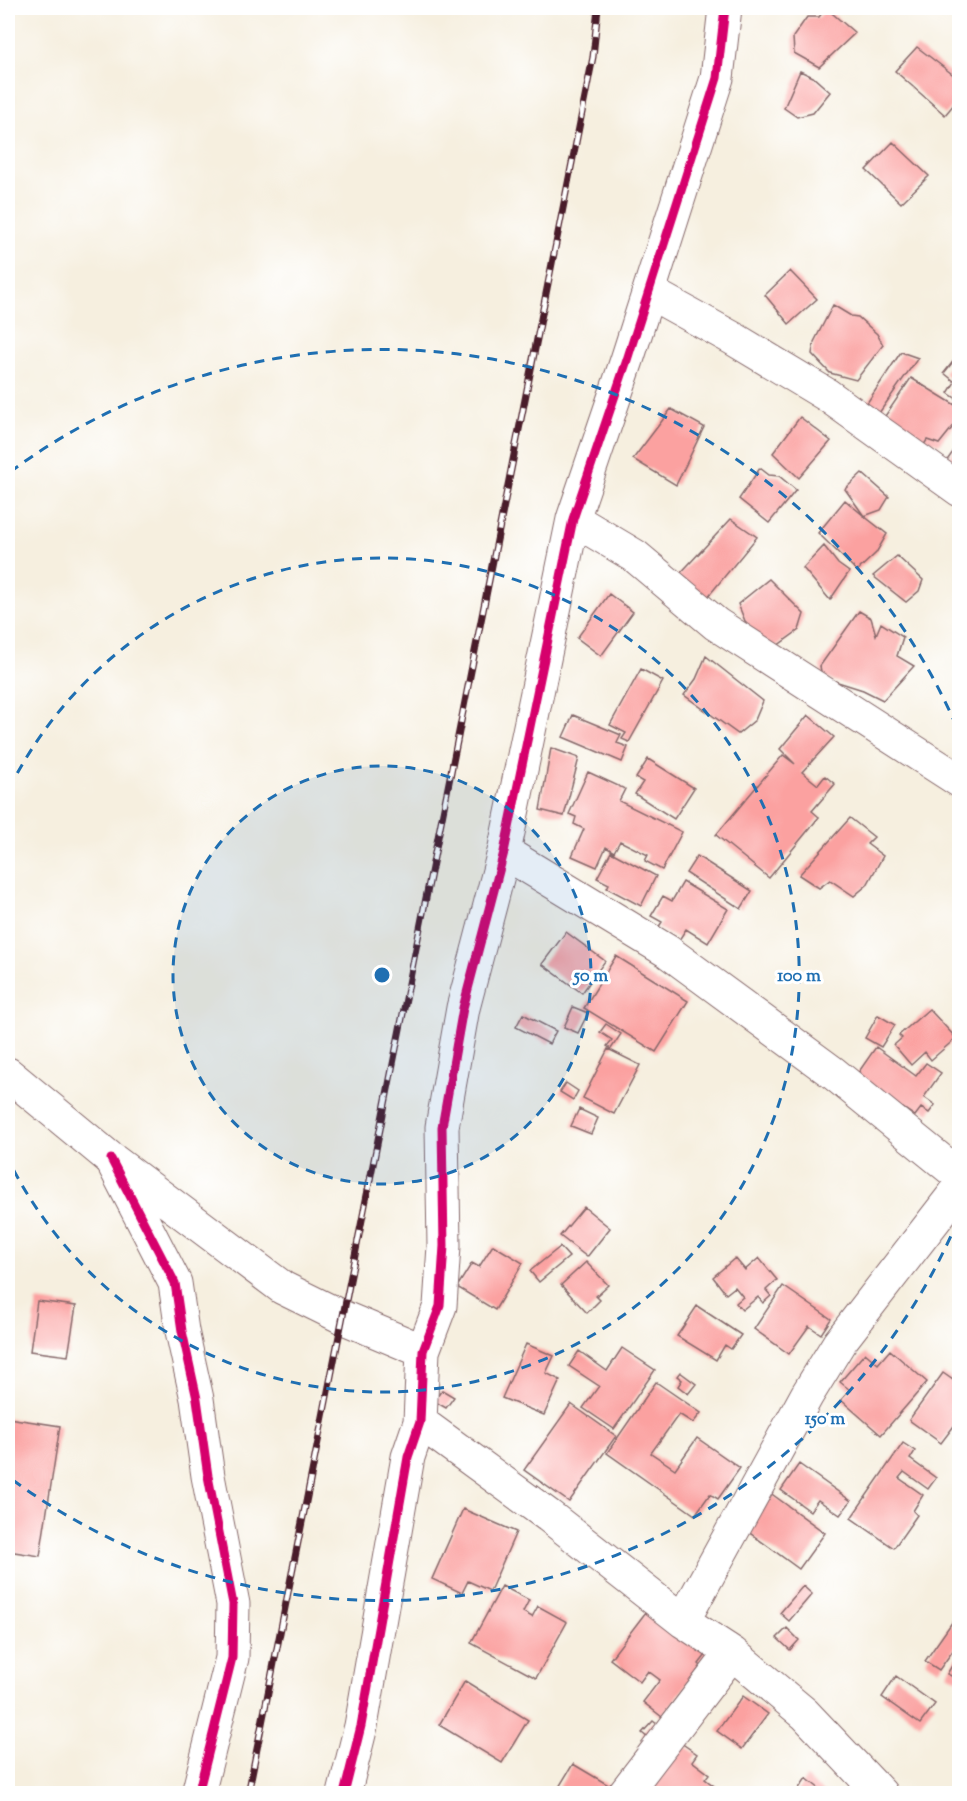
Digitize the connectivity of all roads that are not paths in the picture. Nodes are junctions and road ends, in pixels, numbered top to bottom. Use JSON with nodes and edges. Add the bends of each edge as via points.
{"nodes":[{"id":1,"x":725,"y":8,"type":"edge"},
{"id":2,"x":649,"y":292,"type":"junction"},
{"id":3,"x":960,"y":490,"type":"edge"},
{"id":4,"x":573,"y":519,"type":"junction"},
{"id":5,"x":960,"y":781,"type":"edge"},
{"id":6,"x":504,"y":852,"type":"junction"},
{"id":7,"x":8,"y":1074,"type":"edge"},
{"id":8,"x":111,"y":1159,"type":"junction"},
{"id":9,"x":960,"y":1176,"type":"edge"},
{"id":10,"x":960,"y":1187,"type":"edge"},
{"id":11,"x":423,"y":1351,"type":"junction"},
{"id":12,"x":420,"y":1422,"type":"junction"},
{"id":13,"x":683,"y":1621,"type":"junction"},
{"id":14,"x":732,"y":1653,"type":"junction"},
{"id":15,"x":198,"y":1794,"type":"edge"},
{"id":16,"x":344,"y":1794,"type":"edge"},
{"id":17,"x":624,"y":1794,"type":"edge"},
{"id":18,"x":881,"y":1794,"type":"edge"}],
"edges":[{"from":1,"to":2,"type":"street","via":[[717,78]]},
{"from":2,"to":3,"type":"street","via":[[827,394]]},
{"from":2,"to":4,"type":"street"},
{"from":4,"to":5,"type":"street","via":[[635,556],[716,624]]},
{"from":4,"to":6,"type":"street"},
{"from":6,"to":9,"type":"street","via":[[667,951],[832,1072]]},
{"from":6,"to":11,"type":"street","via":[[463,1008],[442,1127],[444,1246],[440,1306]]},
{"from":7,"to":8,"type":"street"},
{"from":8,"to":11,"type":"street","via":[[283,1288]]},
{"from":8,"to":15,"type":"street","via":[[175,1283],[233,1604],[232,1658]]},
{"from":10,"to":13,"type":"street","via":[[839,1342]]},
{"from":11,"to":12,"type":"street"},
{"from":12,"to":13,"type":"street"},
{"from":12,"to":16,"type":"street","via":[[408,1457],[363,1715]]},
{"from":13,"to":14,"type":"street"},
{"from":14,"to":17,"type":"street"},
{"from":14,"to":18,"type":"street","via":[[805,1714]]}]}
